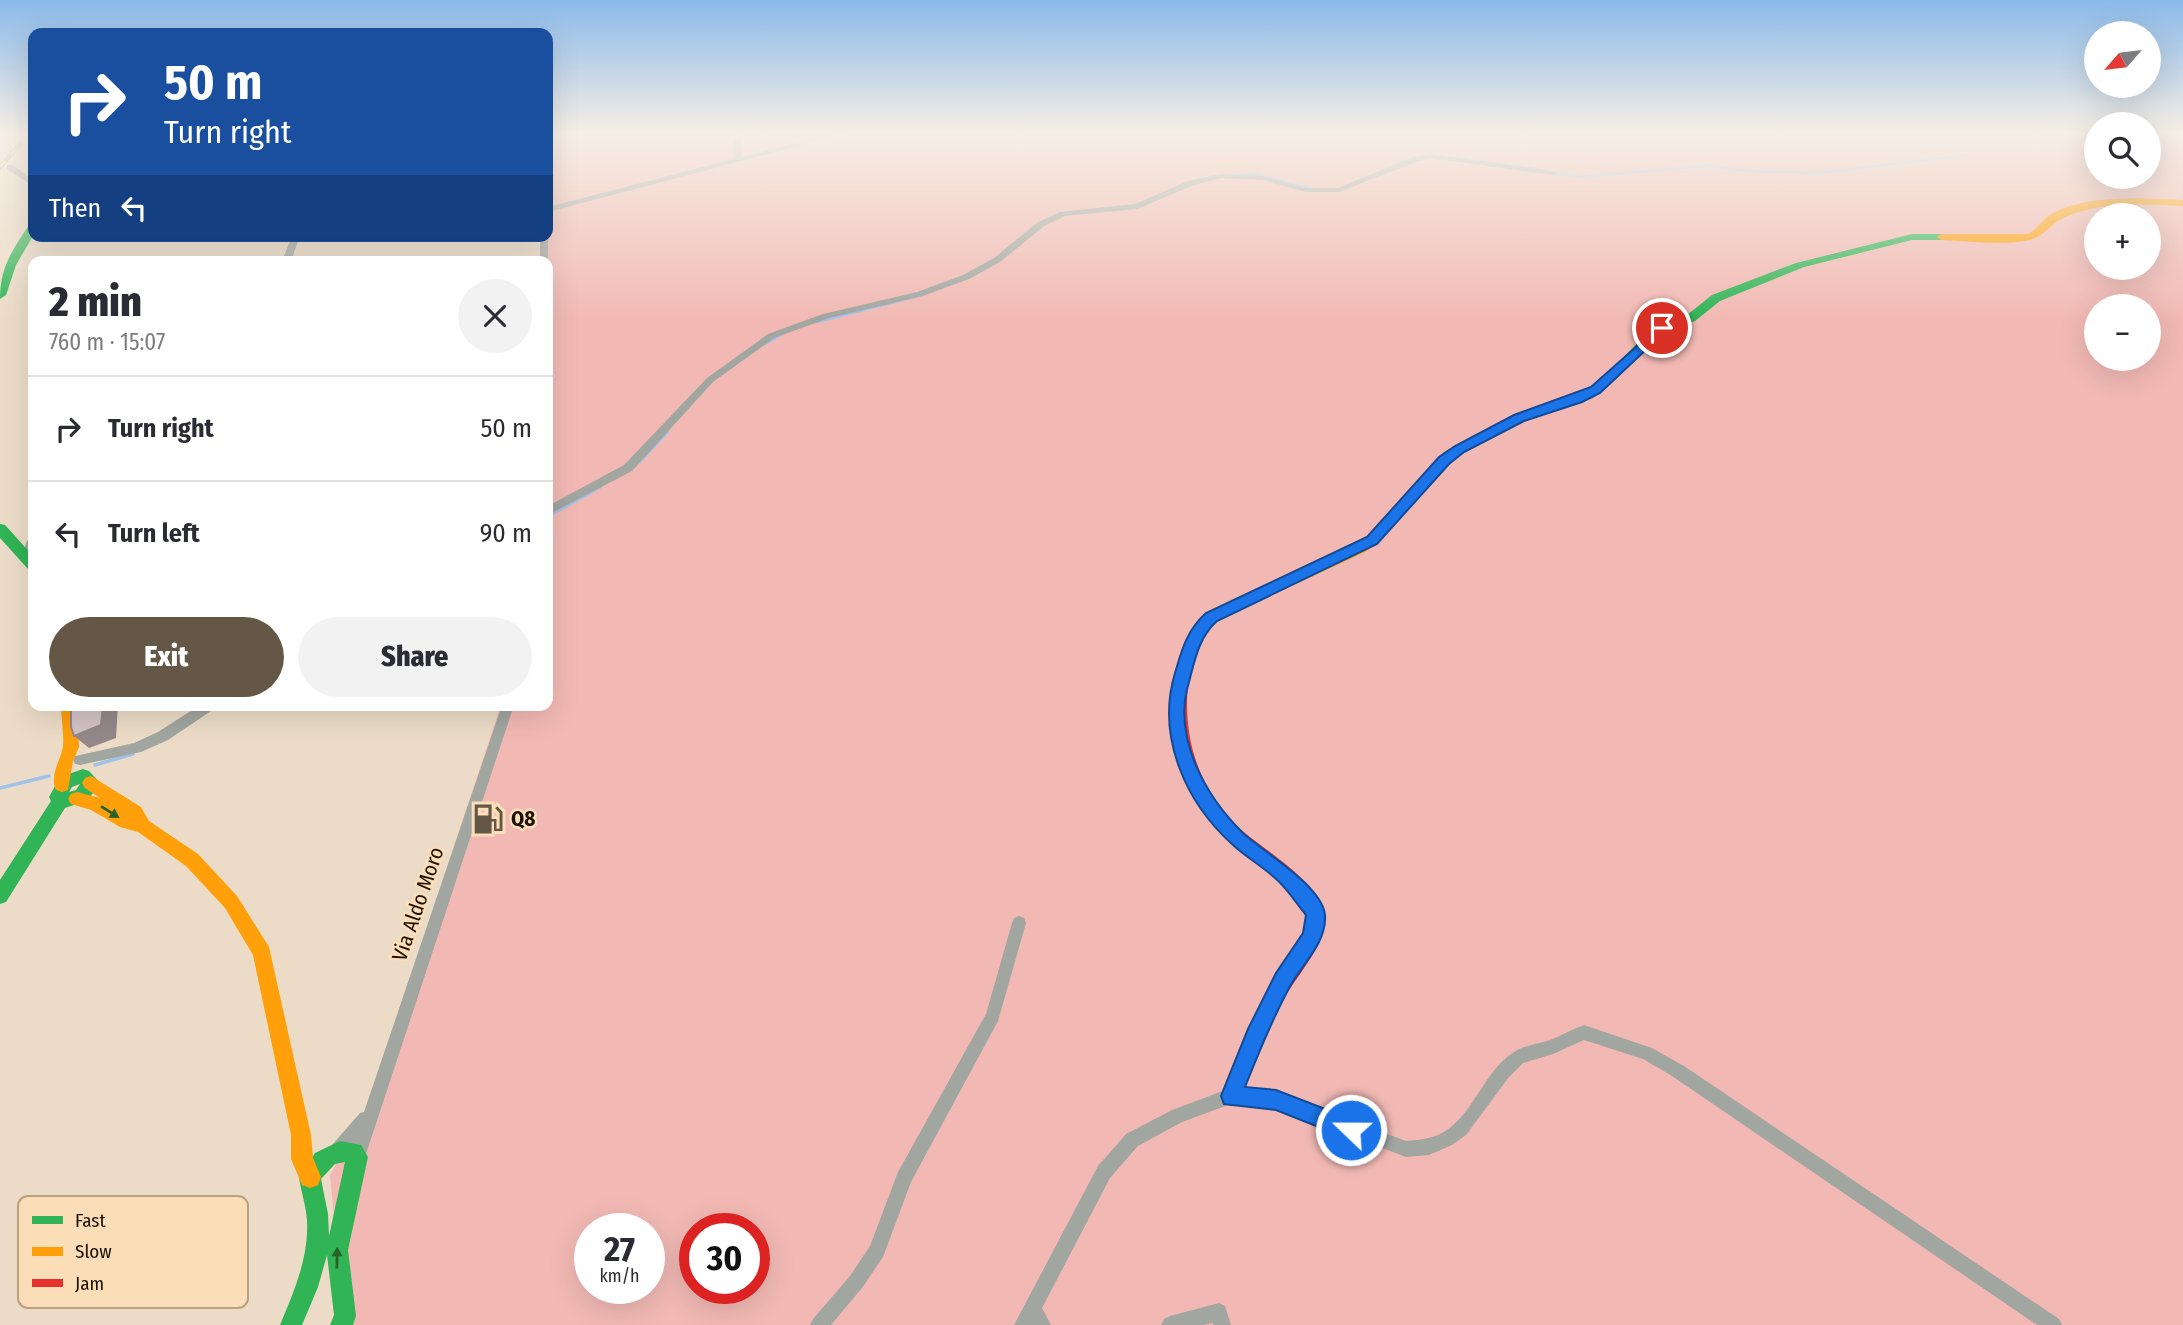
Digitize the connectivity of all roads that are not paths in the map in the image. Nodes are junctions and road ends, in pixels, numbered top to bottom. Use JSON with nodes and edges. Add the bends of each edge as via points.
{"nodes":[{"id":1,"x":603,"y":196,"type":"edge"},
{"id":2,"x":1161,"y":196,"type":"edge"},
{"id":3,"x":2183,"y":203,"type":"edge"},
{"id":4,"x":553,"y":209,"type":"edge"},
{"id":5,"x":28,"y":235,"type":"edge"},
{"id":6,"x":0,"y":295,"type":"edge"},
{"id":7,"x":553,"y":508,"type":"edge"},
{"id":8,"x":0,"y":529,"type":"edge"},
{"id":9,"x":28,"y":560,"type":"edge"},
{"id":10,"x":70,"y":711,"type":"edge"},
{"id":11,"x":201,"y":711,"type":"edge"},
{"id":12,"x":506,"y":711,"type":"edge"},
{"id":13,"x":81,"y":766,"type":"junction"},
{"id":14,"x":66,"y":795,"type":"junction"},
{"id":15,"x":143,"y":826,"type":"junction"},
{"id":16,"x":3,"y":887,"type":"edge"},
{"id":17,"x":1019,"y":923,"type":"dead end"},
{"id":18,"x":1231,"y":1096,"type":"junction"},
{"id":19,"x":369,"y":1116,"type":"junction"},
{"id":20,"x":301,"y":1135,"type":"junction"},
{"id":21,"x":334,"y":1152,"type":"junction"},
{"id":22,"x":357,"y":1157,"type":"junction"},
{"id":23,"x":310,"y":1177,"type":"junction"},
{"id":24,"x":1033,"y":1320,"type":"edge"},
{"id":25,"x":344,"y":1322,"type":"edge"},
{"id":26,"x":291,"y":1325,"type":"edge"},
{"id":27,"x":819,"y":1325,"type":"edge"},
{"id":28,"x":1170,"y":1325,"type":"edge"},
{"id":29,"x":1222,"y":1325,"type":"edge"},
{"id":30,"x":2053,"y":1325,"type":"edge"}],
"edges":[{"from":1,"to":4,"type":"street"},
{"from":2,"to":7,"type":"street","via":[[1137,206],[1063,214],[966,277],[771,336],[710,380],[628,468]]},
{"from":3,"to":18,"type":"street","via":[[2134,199],[2096,205],[2053,218],[2030,237],[1912,237],[1800,265],[1723,295],[1691,318],[1656,331],[1588,395],[1519,418],[1449,455],[1366,544],[1230,606],[1198,629],[1183,670],[1175,717],[1187,768],[1195,786],[1238,839],[1283,873],[1315,912],[1310,939],[1255,1035]]},
{"from":5,"to":6,"type":"street","via":[[10,265]]},
{"from":8,"to":9,"type":"street"},
{"from":10,"to":13,"type":"street"},
{"from":11,"to":13,"type":"street","via":[[163,736]]},
{"from":12,"to":19,"type":"street","name":"Via Aldo Moro"},
{"from":13,"to":14,"type":"street"},
{"from":13,"to":14,"type":"street","via":[[87,791]]},
{"from":13,"to":15,"type":"street","via":[[135,812]]},
{"from":14,"to":15,"type":"street","one_way":true},
{"from":14,"to":16,"type":"street"},
{"from":15,"to":20,"type":"street","via":[[192,860],[232,902],[262,953]]},
{"from":17,"to":27,"type":"street","via":[[993,1016],[904,1178],[877,1251]]},
{"from":18,"to":24,"type":"street","via":[[1132,1140],[1104,1172],[1048,1274]]},
{"from":18,"to":30,"type":"street","via":[[1276,1100],[1377,1140],[1406,1149],[1426,1149],[1464,1127],[1500,1076],[1519,1058],[1584,1032],[1647,1053],[1678,1071]]},
{"from":19,"to":21,"type":"street","name":"Via Aldo Moro"},
{"from":19,"to":22,"type":"street","name":"Via Aldo Moro"},
{"from":20,"to":21,"type":"street"},
{"from":20,"to":23,"type":"street","via":[[302,1158]]},
{"from":21,"to":22,"type":"street","via":[[354,1152]]},
{"from":21,"to":23,"type":"street","via":[[318,1163]]},
{"from":25,"to":22,"type":"street","one_way":true,"via":[[337,1250]]},
{"from":23,"to":26,"type":"street","via":[[318,1217],[317,1247]]},
{"from":28,"to":29,"type":"street","via":[[1219,1312]]}]}
